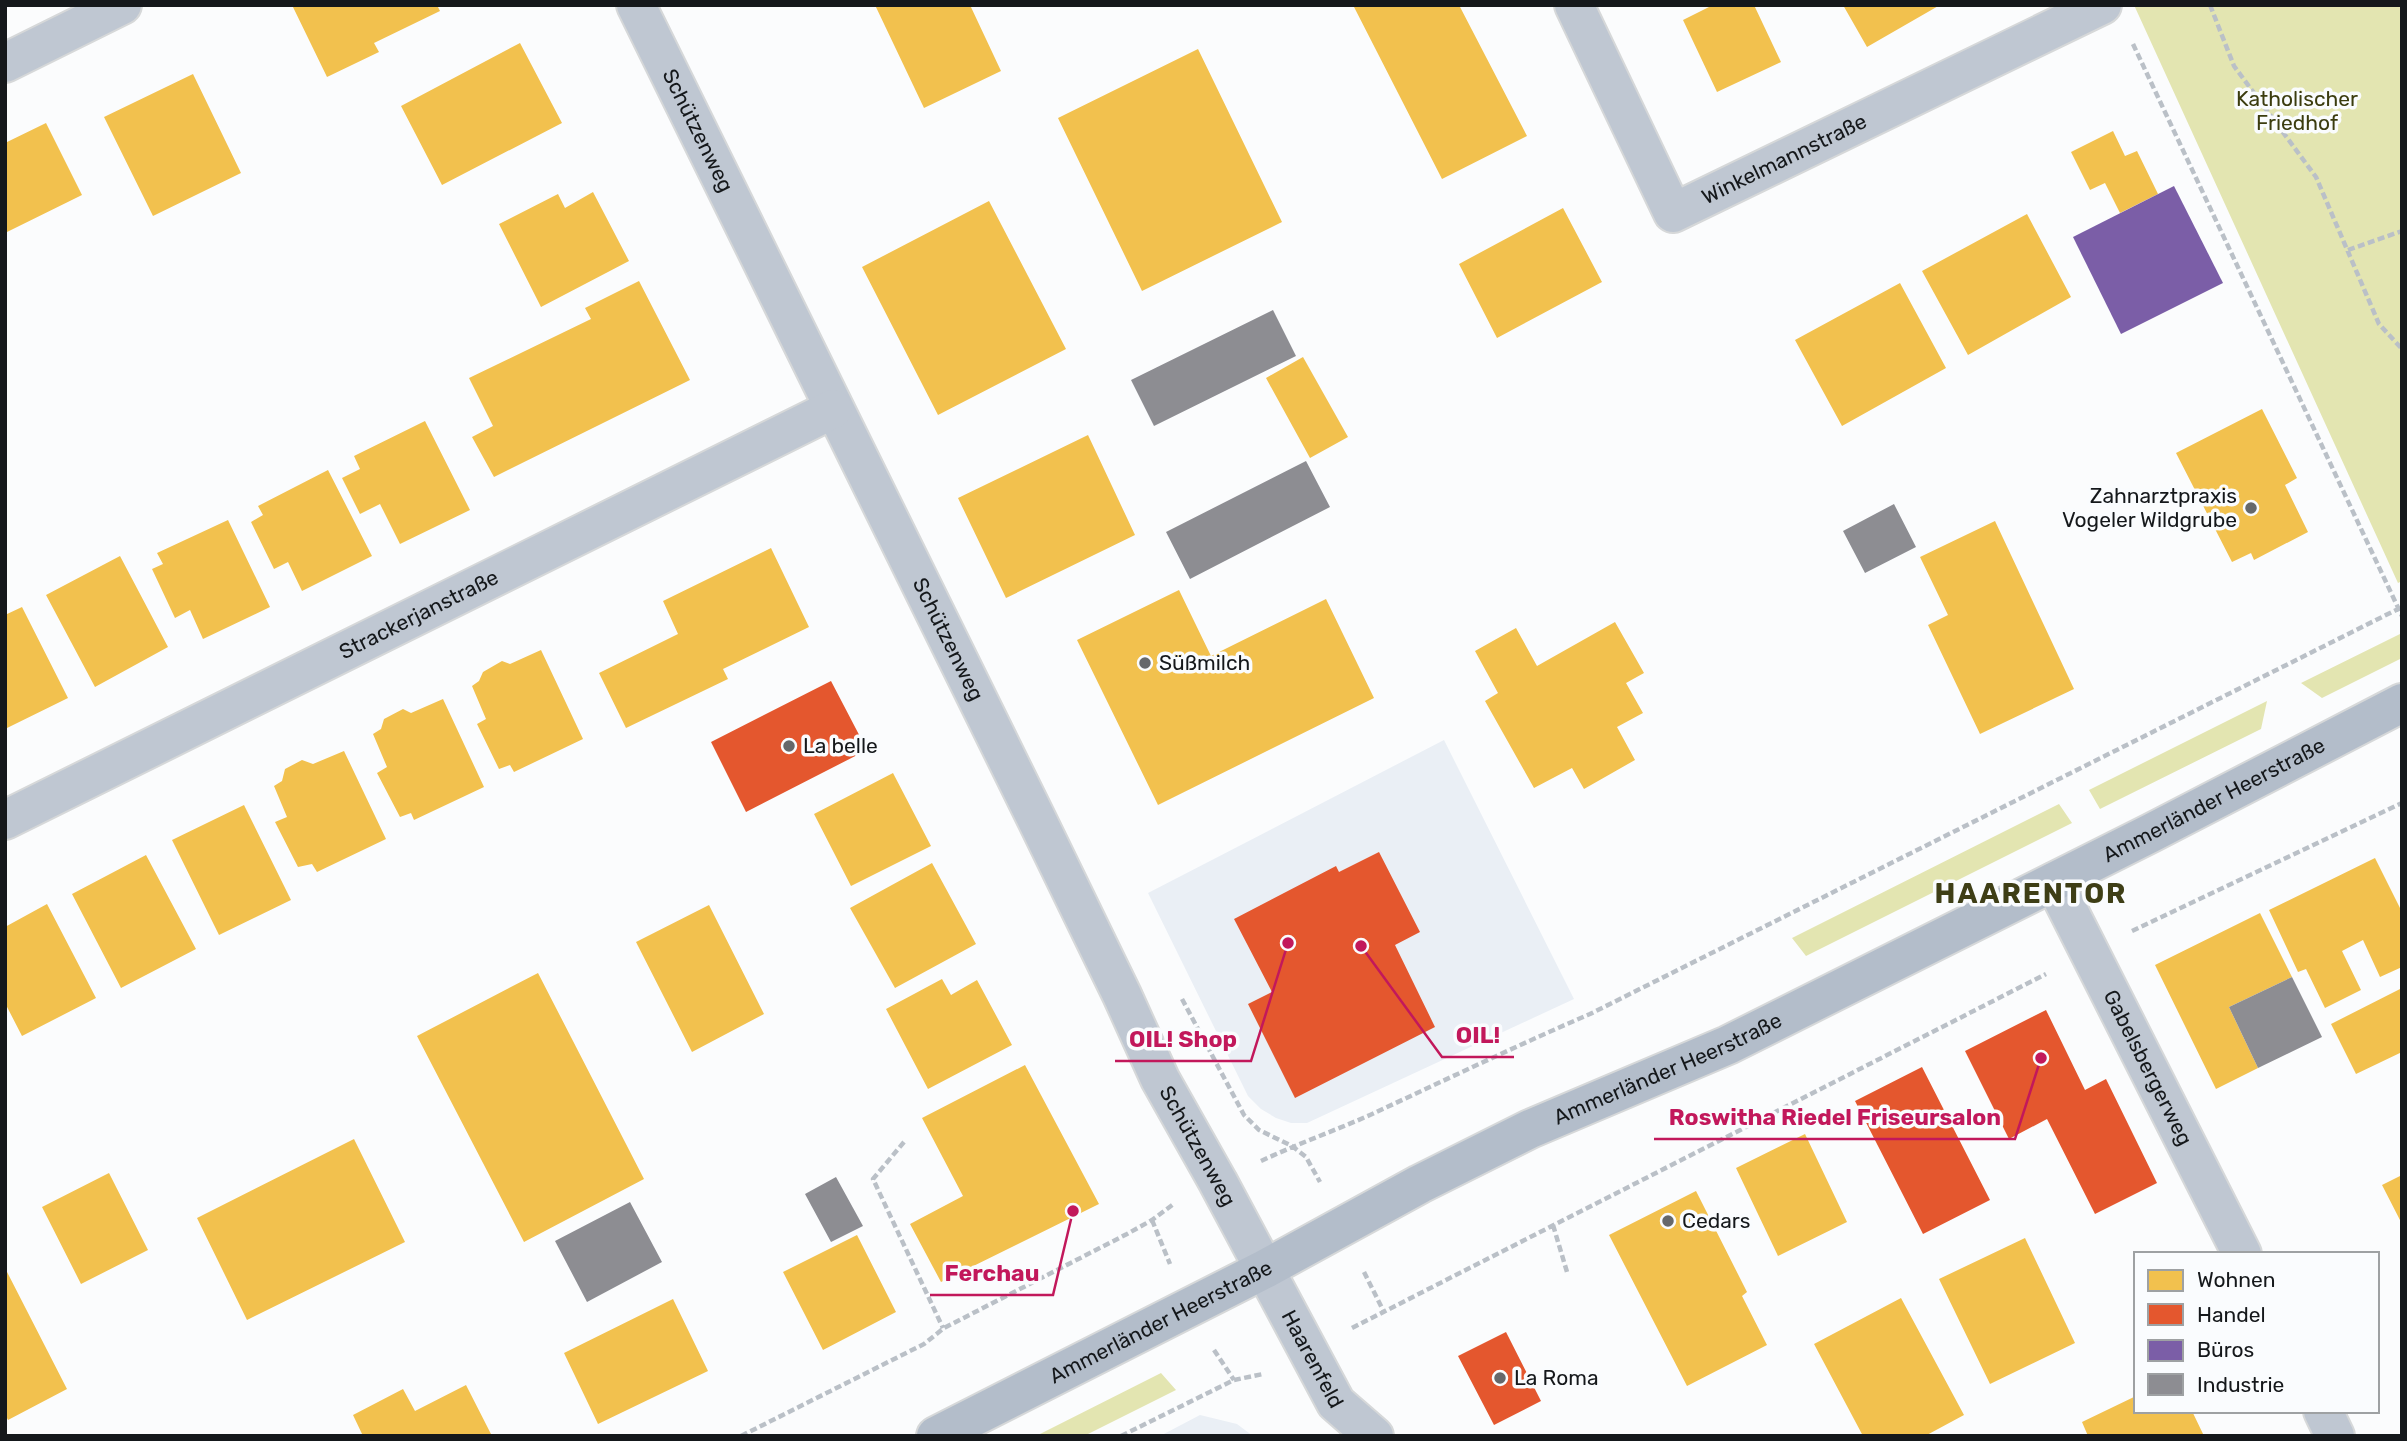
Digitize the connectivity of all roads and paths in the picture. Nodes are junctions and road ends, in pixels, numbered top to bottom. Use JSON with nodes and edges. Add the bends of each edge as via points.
{"nodes":[{"id":1,"x":122,"y":5,"type":"edge"},
{"id":2,"x":636,"y":5,"type":"edge"},
{"id":3,"x":1574,"y":5,"type":"edge"},
{"id":4,"x":2102,"y":5,"type":"edge"},
{"id":5,"x":2210,"y":5,"type":"edge"},
{"id":6,"x":2133,"y":43,"type":"dead end"},
{"id":7,"x":5,"y":63,"type":"edge"},
{"id":8,"x":2402,"y":231,"type":"edge"},
{"id":9,"x":2348,"y":250,"type":"junction"},
{"id":10,"x":2402,"y":349,"type":"edge"},
{"id":11,"x":833,"y":409,"type":"junction"},
{"id":12,"x":2400,"y":608,"type":"edge"},
{"id":13,"x":2402,"y":616,"type":"edge"},
{"id":14,"x":2402,"y":703,"type":"edge"},
{"id":15,"x":2402,"y":803,"type":"edge"},
{"id":16,"x":5,"y":820,"type":"edge"},
{"id":17,"x":2054,"y":882,"type":"junction"},
{"id":18,"x":2088,"y":952,"type":"junction"},
{"id":19,"x":1176,"y":990,"type":"dead end"},
{"id":20,"x":904,"y":1142,"type":"dead end"},
{"id":21,"x":1292,"y":1146,"type":"junction"},
{"id":22,"x":1262,"y":1160,"type":"dead end"},
{"id":23,"x":1313,"y":1170,"type":"dead end"},
{"id":24,"x":1175,"y":1203,"type":"dead end"},
{"id":25,"x":1152,"y":1220,"type":"junction"},
{"id":26,"x":1553,"y":1225,"type":"junction"},
{"id":27,"x":2241,"y":1252,"type":"edge"},
{"id":28,"x":1167,"y":1260,"type":"dead end"},
{"id":29,"x":1265,"y":1269,"type":"junction"},
{"id":30,"x":1567,"y":1272,"type":"dead end"},
{"id":31,"x":1370,"y":1284,"type":"dead end"},
{"id":32,"x":1384,"y":1312,"type":"junction"},
{"id":33,"x":1357,"y":1325,"type":"dead end"},
{"id":34,"x":944,"y":1328,"type":"junction"},
{"id":35,"x":1218,"y":1358,"type":"dead end"},
{"id":36,"x":1261,"y":1375,"type":"dead end"},
{"id":37,"x":1234,"y":1380,"type":"junction"},
{"id":38,"x":2324,"y":1413,"type":"edge"},
{"id":39,"x":741,"y":1436,"type":"edge"},
{"id":40,"x":936,"y":1436,"type":"edge"},
{"id":41,"x":1121,"y":1436,"type":"edge"},
{"id":42,"x":1374,"y":1436,"type":"edge"},
{"id":43,"x":2335,"y":1436,"type":"edge"}],
"edges":[{"from":1,"to":7,"type":"street"},
{"from":2,"to":11,"type":"street","name":"Schützenweg"},
{"from":3,"to":4,"type":"street","name":"Winkelmannstraße","via":[[1673,212]]},
{"from":5,"to":9,"type":"path","via":[[2234,66],[2316,177]]},
{"from":6,"to":12,"type":"path"},
{"from":8,"to":9,"type":"path"},
{"from":9,"to":10,"type":"path","via":[[2379,324]]},
{"from":11,"to":16,"type":"street","name":"Strackerjanstraße"},
{"from":11,"to":29,"type":"street","name":"Schützenweg","via":[[1160,1079]]},
{"from":12,"to":13,"type":"path"},
{"from":12,"to":21,"type":"path","via":[[1590,1014]]},
{"from":14,"to":17,"type":"street","name":"Ammerländer Heerstraße"},
{"from":15,"to":18,"type":"path"},
{"from":17,"to":18,"type":"street","name":"Gabelsbergerweg"},
{"from":17,"to":29,"type":"street","name":"Ammerländer Heerstraße","via":[[1728,1045],[1530,1129]]},
{"from":18,"to":26,"type":"path"},
{"from":18,"to":27,"type":"street","name":"Gabelsbergerweg"},
{"from":19,"to":21,"type":"path","via":[[1244,1115],[1259,1130]]},
{"from":20,"to":34,"type":"path","via":[[873,1179]]},
{"from":21,"to":22,"type":"path"},
{"from":21,"to":23,"type":"path"},
{"from":24,"to":25,"type":"path"},
{"from":25,"to":28,"type":"path"},
{"from":25,"to":34,"type":"path"},
{"from":26,"to":30,"type":"path"},
{"from":26,"to":32,"type":"path"},
{"from":29,"to":40,"type":"street","name":"Ammerländer Heerstraße"},
{"from":29,"to":42,"type":"street","name":"Haarenfeld","via":[[1336,1404]]},
{"from":31,"to":32,"type":"path"},
{"from":32,"to":33,"type":"path"},
{"from":34,"to":39,"type":"path","via":[[924,1344]]},
{"from":35,"to":37,"type":"path"},
{"from":36,"to":37,"type":"path"},
{"from":37,"to":41,"type":"path"},
{"from":38,"to":43,"type":"street"}]}
